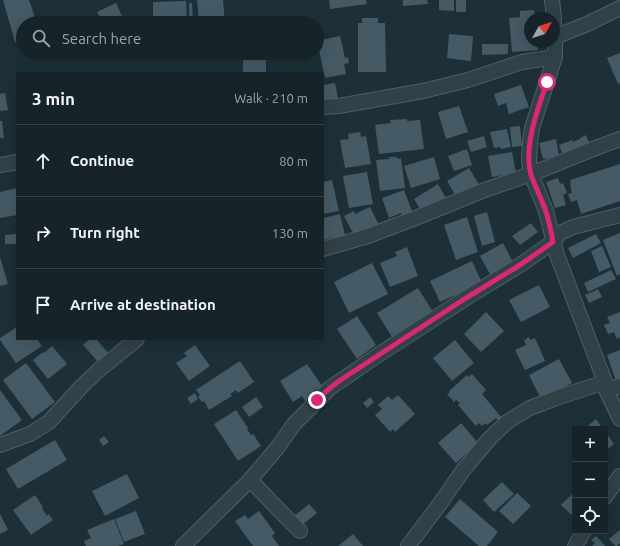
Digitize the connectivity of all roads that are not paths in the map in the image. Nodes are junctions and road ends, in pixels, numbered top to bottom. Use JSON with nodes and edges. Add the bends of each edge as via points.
{"nodes":[{"id":1,"x":552,"y":0,"type":"edge"},
{"id":2,"x":620,"y":8,"type":"edge"},
{"id":3,"x":553,"y":12,"type":"edge"},
{"id":4,"x":560,"y":29,"type":"edge"},
{"id":5,"x":555,"y":48,"type":"edge"},
{"id":6,"x":555,"y":57,"type":"junction"},
{"id":7,"x":324,"y":107,"type":"edge"},
{"id":8,"x":620,"y":139,"type":"edge"},
{"id":9,"x":16,"y":162,"type":"edge"},
{"id":10,"x":0,"y":165,"type":"edge"},
{"id":11,"x":531,"y":174,"type":"junction"},
{"id":12,"x":620,"y":215,"type":"edge"},
{"id":13,"x":553,"y":242,"type":"junction"},
{"id":14,"x":324,"y":248,"type":"edge"},
{"id":15,"x":136,"y":340,"type":"edge"},
{"id":16,"x":606,"y":386,"type":"junction"},
{"id":17,"x":620,"y":386,"type":"edge"},
{"id":18,"x":620,"y":419,"type":"edge"},
{"id":19,"x":0,"y":445,"type":"edge"},
{"id":20,"x":620,"y":476,"type":"edge"},
{"id":21,"x":250,"y":480,"type":"junction"},
{"id":22,"x":608,"y":493,"type":"edge"},
{"id":23,"x":300,"y":531,"type":"dead end"},
{"id":24,"x":582,"y":534,"type":"edge"},
{"id":25,"x":183,"y":546,"type":"edge"},
{"id":26,"x":408,"y":546,"type":"edge"},
{"id":27,"x":575,"y":546,"type":"edge"}],
"edges":[{"from":1,"to":3,"type":"street"},
{"from":2,"to":4,"type":"street","via":[[587,24]]},
{"from":5,"to":6,"type":"street"},
{"from":6,"to":7,"type":"street","via":[[522,62],[468,80],[423,91]]},
{"from":6,"to":11,"type":"street","via":[[532,128],[529,162]]},
{"from":8,"to":11,"type":"street"},
{"from":9,"to":10,"type":"street"},
{"from":11,"to":13,"type":"street","via":[[546,211]]},
{"from":11,"to":14,"type":"street","via":[[368,236]]},
{"from":12,"to":13,"type":"street","via":[[573,227],[560,233]]},
{"from":13,"to":16,"type":"street"},
{"from":13,"to":21,"type":"street","via":[[330,388],[294,424]]},
{"from":15,"to":19,"type":"street","via":[[86,382],[49,422],[30,434]]},
{"from":16,"to":17,"type":"street"},
{"from":16,"to":18,"type":"street"},
{"from":16,"to":26,"type":"street","via":[[556,398],[530,408],[507,422],[464,469]]},
{"from":20,"to":22,"type":"street"},
{"from":21,"to":23,"type":"street"},
{"from":21,"to":25,"type":"street"},
{"from":24,"to":27,"type":"street"}]}
